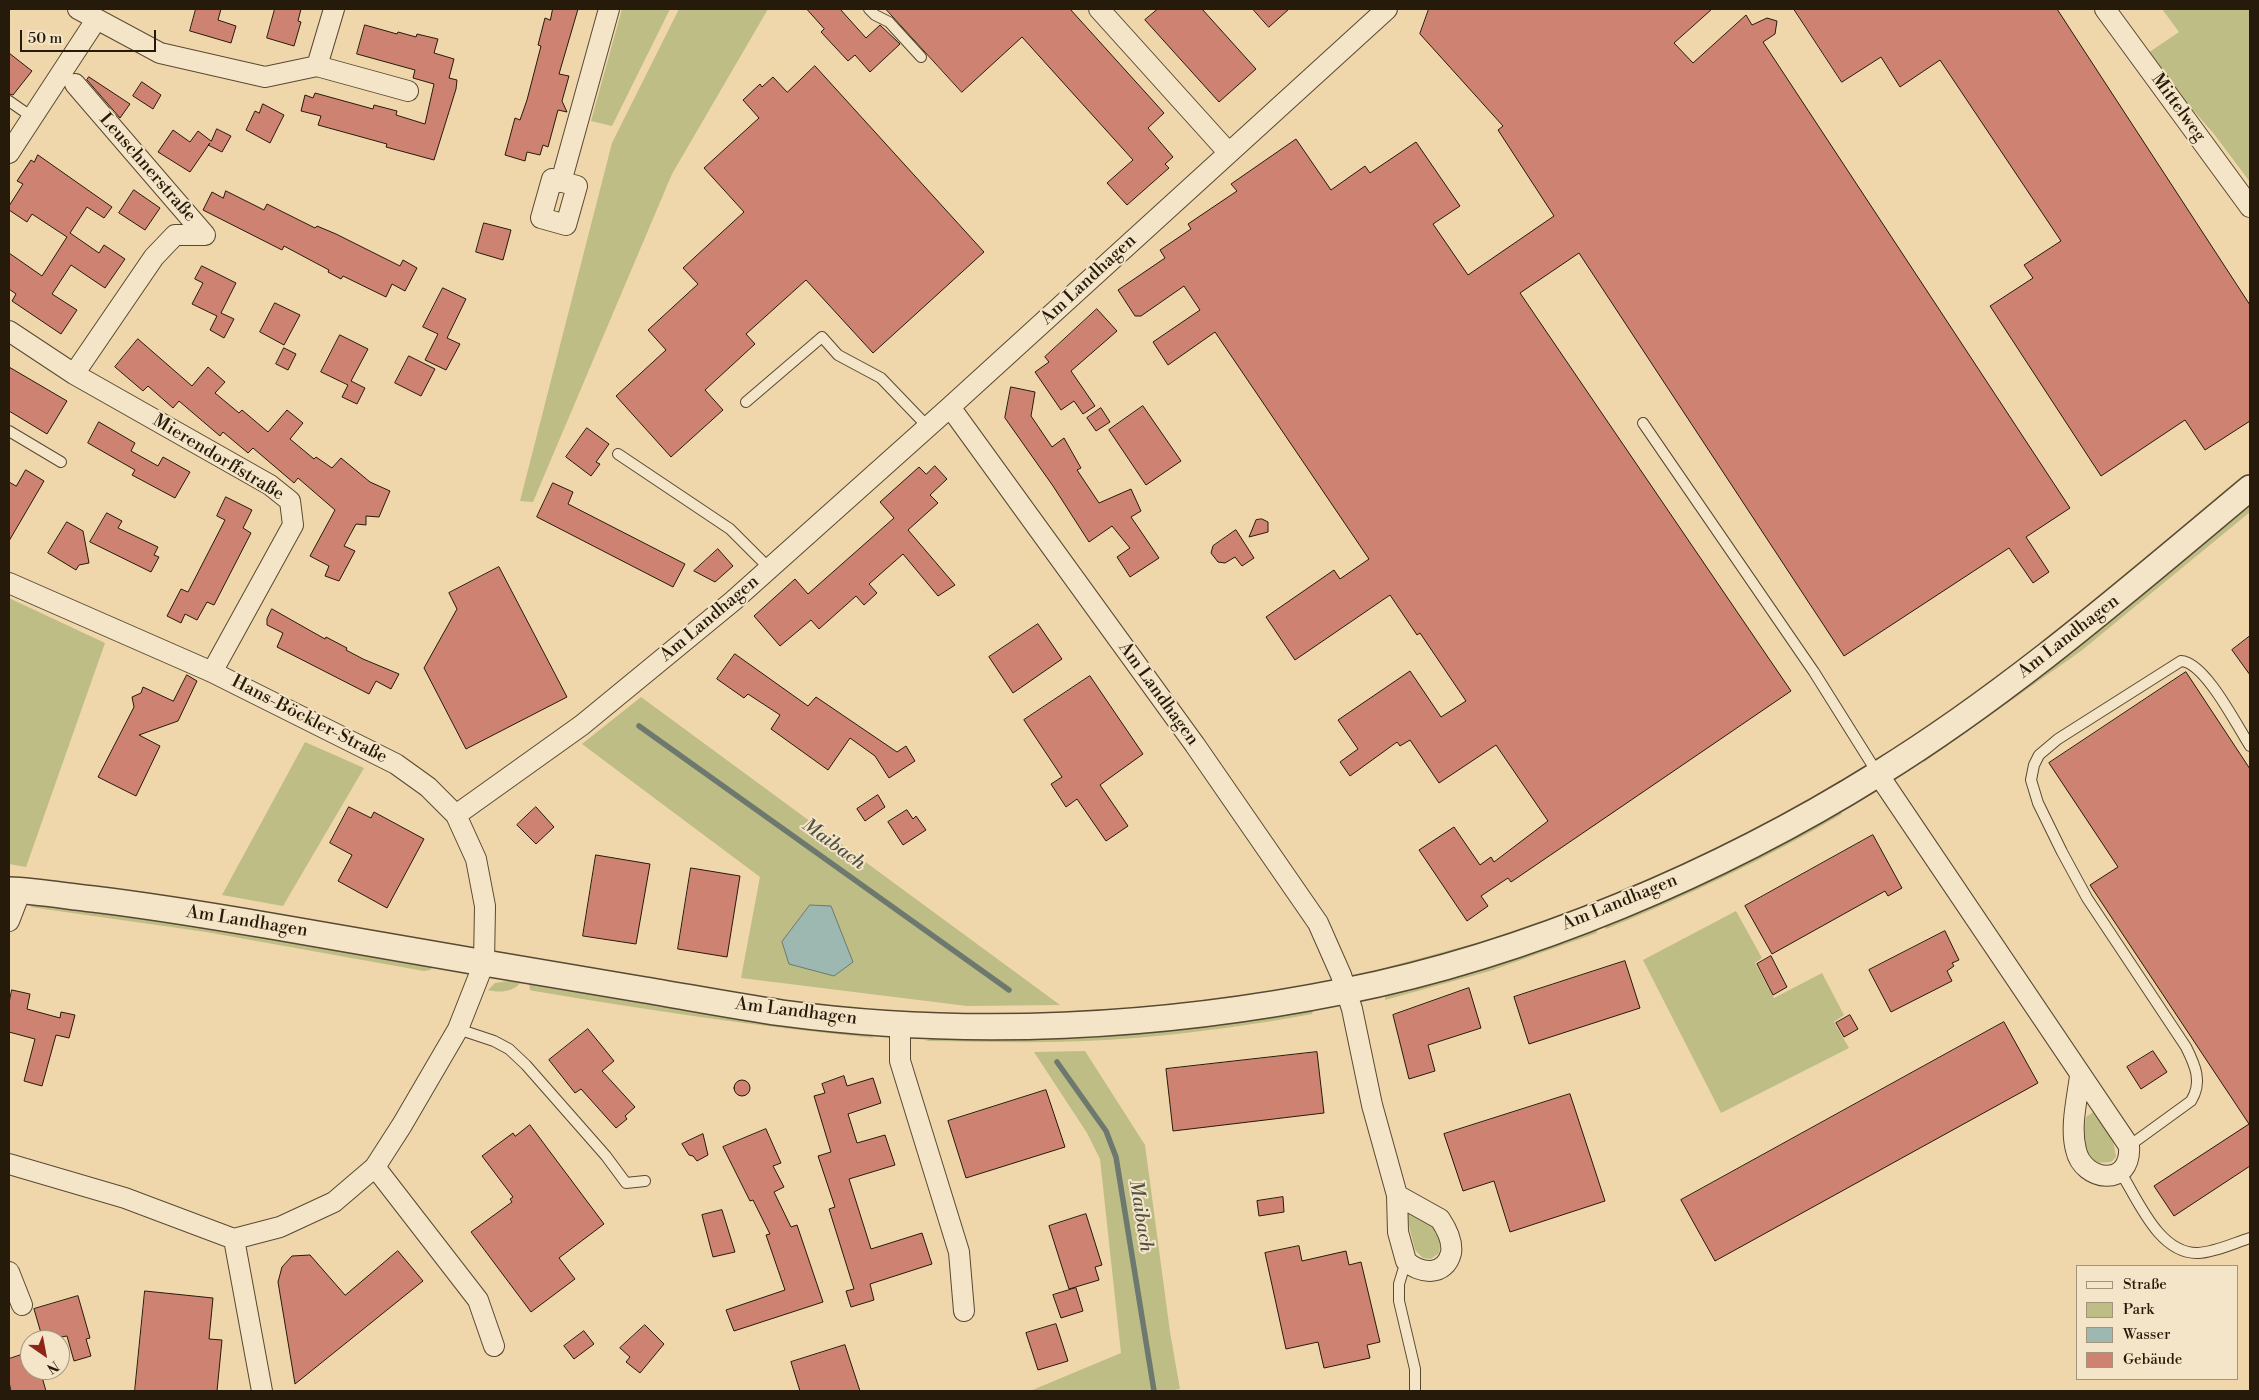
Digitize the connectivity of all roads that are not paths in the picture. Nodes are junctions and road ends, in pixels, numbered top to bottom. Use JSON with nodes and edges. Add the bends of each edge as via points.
{"nodes":[{"id":1,"x":78,"y":9,"type":"edge"},
{"id":2,"x":334,"y":9,"type":"edge"},
{"id":3,"x":609,"y":9,"type":"edge"},
{"id":4,"x":869,"y":9,"type":"edge"},
{"id":5,"x":1099,"y":9,"type":"edge"},
{"id":6,"x":1387,"y":9,"type":"edge"},
{"id":7,"x":2105,"y":9,"type":"edge"},
{"id":8,"x":96,"y":20,"type":"junction"},
{"id":9,"x":921,"y":57,"type":"dead end"},
{"id":10,"x":317,"y":66,"type":"junction"},
{"id":11,"x":75,"y":84,"type":"dead end"},
{"id":12,"x":408,"y":92,"type":"dead end"},
{"id":13,"x":9,"y":101,"type":"edge"},
{"id":14,"x":32,"y":117,"type":"junction"},
{"id":15,"x":9,"y":152,"type":"edge"},
{"id":16,"x":1228,"y":152,"type":"junction"},
{"id":17,"x":561,"y":182,"type":"dead end"},
{"id":18,"x":2250,"y":207,"type":"edge"},
{"id":19,"x":9,"y":331,"type":"edge"},
{"id":20,"x":74,"y":374,"type":"junction"},
{"id":21,"x":746,"y":402,"type":"dead end"},
{"id":22,"x":950,"y":407,"type":"junction"},
{"id":23,"x":1643,"y":422,"type":"dead end"},
{"id":24,"x":928,"y":426,"type":"junction"},
{"id":25,"x":9,"y":431,"type":"edge"},
{"id":26,"x":618,"y":454,"type":"dead end"},
{"id":27,"x":61,"y":462,"type":"dead end"},
{"id":28,"x":2250,"y":488,"type":"edge"},
{"id":29,"x":770,"y":568,"type":"junction"},
{"id":30,"x":9,"y":583,"type":"edge"},
{"id":31,"x":212,"y":672,"type":"junction"},
{"id":32,"x":2250,"y":746,"type":"edge"},
{"id":33,"x":1878,"y":774,"type":"junction"},
{"id":34,"x":456,"y":815,"type":"junction"},
{"id":35,"x":15,"y":890,"type":"edge"},
{"id":36,"x":9,"y":921,"type":"edge"},
{"id":37,"x":484,"y":963,"type":"junction"},
{"id":38,"x":1346,"y":991,"type":"junction"},
{"id":39,"x":900,"y":1024,"type":"junction"},
{"id":40,"x":458,"y":1029,"type":"junction"},
{"id":41,"x":2080,"y":1076,"type":"junction"},
{"id":42,"x":2129,"y":1146,"type":"junction"},
{"id":43,"x":9,"y":1164,"type":"edge"},
{"id":44,"x":376,"y":1167,"type":"junction"},
{"id":45,"x":2120,"y":1173,"type":"junction"},
{"id":46,"x":645,"y":1182,"type":"dead end"},
{"id":47,"x":1397,"y":1195,"type":"junction"},
{"id":48,"x":2250,"y":1238,"type":"edge"},
{"id":49,"x":234,"y":1239,"type":"junction"},
{"id":50,"x":1406,"y":1261,"type":"junction"},
{"id":51,"x":9,"y":1272,"type":"edge"},
{"id":52,"x":22,"y":1305,"type":"dead end"},
{"id":53,"x":964,"y":1311,"type":"dead end"},
{"id":54,"x":494,"y":1346,"type":"dead end"},
{"id":55,"x":262,"y":1391,"type":"edge"},
{"id":56,"x":1415,"y":1391,"type":"edge"}],
"edges":[{"from":1,"to":8,"type":"street"},
{"from":2,"to":10,"type":"street"},
{"from":3,"to":17,"type":"street"},
{"from":4,"to":9,"type":"lane","via":[[889,22]]},
{"from":5,"to":16,"type":"street"},
{"from":6,"to":16,"type":"street","name":"Am Landhagen"},
{"from":7,"to":18,"type":"street","name":"Mittelweg"},
{"from":8,"to":10,"type":"street","via":[[160,53],[265,77]]},
{"from":8,"to":14,"type":"street"},
{"from":10,"to":12,"type":"street"},
{"from":11,"to":20,"type":"street","name":"Leuschnerstraße","via":[[205,235],[175,235],[154,257]]},
{"from":13,"to":14,"type":"lane"},
{"from":14,"to":15,"type":"street"},
{"from":16,"to":22,"type":"street","name":"Am Landhagen"},
{"from":19,"to":20,"type":"street","name":"Mierendorffstraße"},
{"from":20,"to":31,"type":"street","name":"Mierendorffstraße","via":[[270,485],[290,501],[293,525]]},
{"from":21,"to":24,"type":"lane","via":[[822,337],[838,355],[881,378]]},
{"from":22,"to":24,"type":"street","name":"Am Landhagen"},
{"from":22,"to":38,"type":"street","name":"Am Landhagen","via":[[1288,878],[1318,923]]},
{"from":23,"to":33,"type":"lane","via":[[1814,672]]},
{"from":24,"to":29,"type":"street","name":"Am Landhagen"},
{"from":25,"to":27,"type":"lane"},
{"from":26,"to":29,"type":"lane","via":[[730,529]]},
{"from":28,"to":33,"type":"street","name":"Am Landhagen","via":[[2095,617],[1984,703]]},
{"from":29,"to":34,"type":"street","name":"Am Landhagen","via":[[582,725]]},
{"from":30,"to":31,"type":"street","name":"Hans-Böckler-Straße"},
{"from":31,"to":34,"type":"street","name":"Hans-Böckler-Straße","via":[[396,764],[428,787]]},
{"from":32,"to":42,"type":"lane","via":[[2208,681],[2191,663],[2181,661],[2058,739],[2039,754],[2034,765],[2031,780],[2038,803],[2062,852],[2087,898],[2186,1047],[2197,1072],[2196,1093],[2191,1101]]},
{"from":33,"to":38,"type":"street","name":"Am Landhagen","via":[[1774,833],[1679,880],[1599,913],[1496,951]]},
{"from":33,"to":41,"type":"street"},
{"from":34,"to":37,"type":"street","name":"Hans-Böckler-Straße","via":[[476,859],[485,906]]},
{"from":35,"to":36,"type":"street"},
{"from":35,"to":37,"type":"street","name":"Am Landhagen","via":[[158,908]]},
{"from":37,"to":39,"type":"street","name":"Am Landhagen","via":[[783,1013]]},
{"from":37,"to":40,"type":"street"},
{"from":38,"to":39,"type":"street","name":"Am Landhagen","via":[[1208,1013],[1084,1024]]},
{"from":38,"to":47,"type":"street","name":"Am Landhagen"},
{"from":39,"to":53,"type":"street","via":[[900,1061],[959,1252]]},
{"from":40,"to":44,"type":"street"},
{"from":40,"to":46,"type":"lane","via":[[509,1049],[526,1064],[626,1183]]},
{"from":41,"to":42,"type":"street"},
{"from":41,"to":45,"type":"street","via":[[2074,1117],[2075,1150],[2090,1171],[2108,1176]]},
{"from":42,"to":45,"type":"street","via":[[2127,1166]]},
{"from":43,"to":49,"type":"street","via":[[125,1198]]},
{"from":44,"to":49,"type":"street","via":[[334,1202],[280,1227]]},
{"from":44,"to":54,"type":"street","via":[[478,1300]]},
{"from":45,"to":48,"type":"lane","via":[[2158,1232],[2173,1247],[2196,1253],[2211,1252]]},
{"from":47,"to":50,"type":"street","name":"Am Landhagen","via":[[1398,1232]]},
{"from":47,"to":50,"type":"street","via":[[1440,1219],[1450,1243],[1451,1252],[1446,1263],[1431,1272],[1417,1270]]},
{"from":49,"to":55,"type":"street"},
{"from":50,"to":56,"type":"lane","via":[[1399,1284],[1399,1302],[1415,1369]]},
{"from":51,"to":52,"type":"street"}]}
